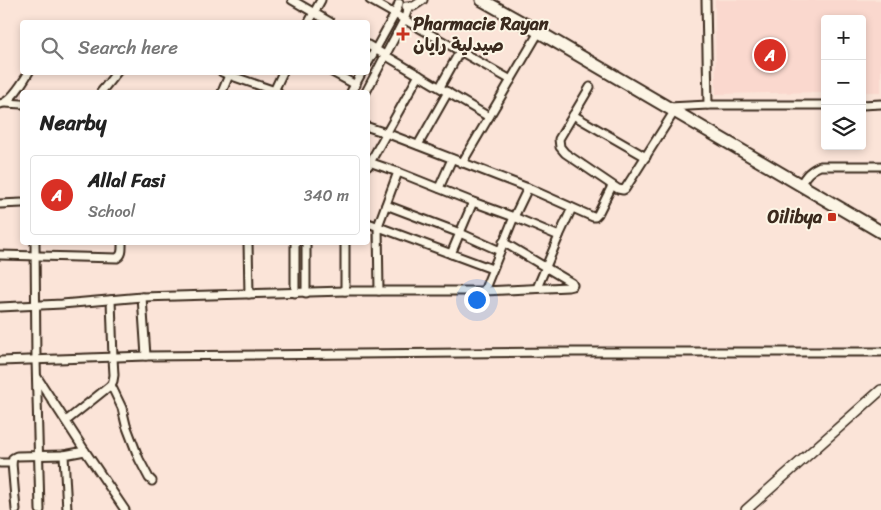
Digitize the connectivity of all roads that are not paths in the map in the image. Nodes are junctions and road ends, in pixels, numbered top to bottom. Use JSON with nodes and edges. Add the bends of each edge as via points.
{"nodes":[{"id":1,"x":292,"y":0,"type":"edge"},
{"id":2,"x":321,"y":0,"type":"edge"},
{"id":3,"x":370,"y":0,"type":"edge"},
{"id":4,"x":423,"y":0,"type":"edge"},
{"id":5,"x":482,"y":0,"type":"edge"},
{"id":6,"x":706,"y":0,"type":"edge"},
{"id":7,"x":399,"y":1,"type":"edge"},
{"id":8,"x":410,"y":6,"type":"junction"},
{"id":9,"x":314,"y":13,"type":"junction"},
{"id":10,"x":395,"y":14,"type":"junction"},
{"id":11,"x":310,"y":20,"type":"edge"},
{"id":12,"x":326,"y":20,"type":"edge"},
{"id":13,"x":404,"y":20,"type":"junction"},
{"id":14,"x":539,"y":32,"type":"junction"},
{"id":15,"x":370,"y":46,"type":"edge"},
{"id":16,"x":375,"y":49,"type":"junction"},
{"id":17,"x":460,"y":51,"type":"junction"},
{"id":18,"x":386,"y":55,"type":"junction"},
{"id":19,"x":370,"y":59,"type":"edge"},
{"id":20,"x":27,"y":75,"type":"edge"},
{"id":21,"x":115,"y":75,"type":"edge"},
{"id":22,"x":226,"y":75,"type":"edge"},
{"id":23,"x":229,"y":75,"type":"edge"},
{"id":24,"x":282,"y":75,"type":"edge"},
{"id":25,"x":338,"y":75,"type":"edge"},
{"id":26,"x":361,"y":75,"type":"edge"},
{"id":27,"x":419,"y":75,"type":"junction"},
{"id":28,"x":511,"y":80,"type":"junction"},
{"id":29,"x":356,"y":85,"type":"junction"},
{"id":30,"x":440,"y":87,"type":"junction"},
{"id":31,"x":590,"y":87,"type":"dead end"},
{"id":32,"x":103,"y":90,"type":"edge"},
{"id":33,"x":222,"y":90,"type":"edge"},
{"id":34,"x":270,"y":90,"type":"edge"},
{"id":35,"x":277,"y":90,"type":"edge"},
{"id":36,"x":353,"y":90,"type":"edge"},
{"id":37,"x":367,"y":90,"type":"edge"},
{"id":38,"x":448,"y":92,"type":"junction"},
{"id":39,"x":3,"y":103,"type":"edge"},
{"id":40,"x":20,"y":104,"type":"edge"},
{"id":41,"x":866,"y":104,"type":"edge"},
{"id":42,"x":881,"y":104,"type":"edge"},
{"id":43,"x":708,"y":105,"type":"junction"},
{"id":44,"x":821,"y":105,"type":"edge"},
{"id":45,"x":670,"y":109,"type":"junction"},
{"id":46,"x":573,"y":115,"type":"junction"},
{"id":47,"x":489,"y":117,"type":"junction"},
{"id":48,"x":370,"y":128,"type":"edge"},
{"id":49,"x":386,"y":133,"type":"junction"},
{"id":50,"x":418,"y":145,"type":"junction"},
{"id":51,"x":646,"y":157,"type":"junction"},
{"id":52,"x":452,"y":159,"type":"junction"},
{"id":53,"x":370,"y":161,"type":"edge"},
{"id":54,"x":462,"y":163,"type":"junction"},
{"id":55,"x":370,"y":165,"type":"edge"},
{"id":56,"x":881,"y":166,"type":"edge"},
{"id":57,"x":398,"y":172,"type":"junction"},
{"id":58,"x":800,"y":185,"type":"junction"},
{"id":59,"x":612,"y":186,"type":"junction"},
{"id":60,"x":439,"y":188,"type":"junction"},
{"id":61,"x":528,"y":188,"type":"junction"},
{"id":62,"x":473,"y":202,"type":"junction"},
{"id":63,"x":20,"y":203,"type":"edge"},
{"id":64,"x":0,"y":204,"type":"edge"},
{"id":65,"x":386,"y":205,"type":"junction"},
{"id":66,"x":572,"y":208,"type":"junction"},
{"id":67,"x":514,"y":216,"type":"junction"},
{"id":68,"x":370,"y":223,"type":"edge"},
{"id":69,"x":378,"y":226,"type":"junction"},
{"id":70,"x":881,"y":232,"type":"edge"},
{"id":71,"x":460,"y":234,"type":"junction"},
{"id":72,"x":559,"y":236,"type":"junction"},
{"id":73,"x":504,"y":242,"type":"junction"},
{"id":74,"x":35,"y":245,"type":"edge"},
{"id":75,"x":122,"y":245,"type":"edge"},
{"id":76,"x":248,"y":245,"type":"edge"},
{"id":77,"x":295,"y":245,"type":"edge"},
{"id":78,"x":306,"y":245,"type":"edge"},
{"id":79,"x":345,"y":245,"type":"edge"},
{"id":80,"x":500,"y":251,"type":"junction"},
{"id":81,"x":451,"y":254,"type":"junction"},
{"id":82,"x":0,"y":255,"type":"edge"},
{"id":83,"x":35,"y":256,"type":"junction"},
{"id":84,"x":546,"y":268,"type":"junction"},
{"id":85,"x":492,"y":269,"type":"junction"},
{"id":86,"x":537,"y":288,"type":"junction"},
{"id":87,"x":345,"y":291,"type":"junction"},
{"id":88,"x":379,"y":291,"type":"junction"},
{"id":89,"x":484,"y":291,"type":"junction"},
{"id":90,"x":295,"y":293,"type":"junction"},
{"id":91,"x":306,"y":293,"type":"junction"},
{"id":92,"x":248,"y":294,"type":"junction"},
{"id":93,"x":142,"y":297,"type":"junction"},
{"id":94,"x":111,"y":300,"type":"junction"},
{"id":95,"x":35,"y":304,"type":"junction"},
{"id":96,"x":0,"y":307,"type":"edge"},
{"id":97,"x":879,"y":353,"type":"edge"},
{"id":98,"x":146,"y":356,"type":"junction"},
{"id":99,"x":113,"y":358,"type":"junction"},
{"id":100,"x":36,"y":360,"type":"junction"},
{"id":101,"x":0,"y":361,"type":"edge"},
{"id":102,"x":36,"y":376,"type":"junction"},
{"id":103,"x":111,"y":385,"type":"junction"},
{"id":104,"x":881,"y":390,"type":"edge"},
{"id":105,"x":66,"y":421,"type":"junction"},
{"id":106,"x":84,"y":451,"type":"junction"},
{"id":107,"x":64,"y":455,"type":"junction"},
{"id":108,"x":39,"y":456,"type":"junction"},
{"id":109,"x":0,"y":462,"type":"edge"},
{"id":110,"x":12,"y":463,"type":"junction"},
{"id":111,"x":152,"y":481,"type":"dead end"},
{"id":112,"x":16,"y":510,"type":"edge"},
{"id":113,"x":40,"y":510,"type":"edge"},
{"id":114,"x":67,"y":510,"type":"edge"},
{"id":115,"x":125,"y":510,"type":"edge"},
{"id":116,"x":746,"y":510,"type":"edge"}],
"edges":[{"from":1,"to":9,"type":"street"},
{"from":2,"to":9,"type":"street"},
{"from":3,"to":10,"type":"street"},
{"from":4,"to":8,"type":"street"},
{"from":5,"to":14,"type":"highway"},
{"from":6,"to":43,"type":"street"},
{"from":7,"to":8,"type":"street"},
{"from":7,"to":10,"type":"street"},
{"from":8,"to":13,"type":"street"},
{"from":9,"to":11,"type":"street"},
{"from":9,"to":12,"type":"street"},
{"from":10,"to":13,"type":"street"},
{"from":10,"to":16,"type":"street"},
{"from":13,"to":17,"type":"street"},
{"from":13,"to":18,"type":"street"},
{"from":14,"to":28,"type":"street"},
{"from":14,"to":45,"type":"highway"},
{"from":15,"to":16,"type":"street"},
{"from":16,"to":18,"type":"street"},
{"from":16,"to":19,"type":"street"},
{"from":17,"to":28,"type":"street"},
{"from":17,"to":30,"type":"street"},
{"from":18,"to":27,"type":"street"},
{"from":18,"to":37,"type":"street"},
{"from":20,"to":39,"type":"street"},
{"from":21,"to":32,"type":"street"},
{"from":22,"to":33,"type":"street"},
{"from":23,"to":34,"type":"street"},
{"from":24,"to":35,"type":"street"},
{"from":25,"to":29,"type":"street"},
{"from":26,"to":29,"type":"street"},
{"from":27,"to":30,"type":"street"},
{"from":27,"to":49,"type":"street"},
{"from":28,"to":47,"type":"street"},
{"from":29,"to":36,"type":"street"},
{"from":30,"to":38,"type":"street"},
{"from":31,"to":46,"type":"street"},
{"from":38,"to":47,"type":"street"},
{"from":38,"to":50,"type":"street"},
{"from":39,"to":40,"type":"street"},
{"from":41,"to":42,"type":"street"},
{"from":43,"to":44,"type":"street"},
{"from":43,"to":45,"type":"street"},
{"from":45,"to":51,"type":"street"},
{"from":45,"to":58,"type":"highway"},
{"from":46,"to":51,"type":"street"},
{"from":46,"to":59,"type":"street","via":[[559,139],[560,147]]},
{"from":47,"to":54,"type":"street"},
{"from":48,"to":49,"type":"street"},
{"from":49,"to":50,"type":"street"},
{"from":49,"to":53,"type":"street"},
{"from":50,"to":52,"type":"street"},
{"from":51,"to":59,"type":"street","via":[[625,189]]},
{"from":52,"to":54,"type":"street"},
{"from":52,"to":60,"type":"street"},
{"from":54,"to":61,"type":"street"},
{"from":55,"to":57,"type":"street"},
{"from":56,"to":58,"type":"street","via":[[820,166],[811,170]]},
{"from":57,"to":60,"type":"street"},
{"from":57,"to":65,"type":"street"},
{"from":58,"to":70,"type":"highway"},
{"from":59,"to":66,"type":"street","via":[[595,217]]},
{"from":60,"to":62,"type":"street"},
{"from":61,"to":66,"type":"street"},
{"from":61,"to":67,"type":"street"},
{"from":62,"to":67,"type":"street"},
{"from":62,"to":71,"type":"street"},
{"from":63,"to":64,"type":"street"},
{"from":65,"to":69,"type":"street"},
{"from":65,"to":71,"type":"street"},
{"from":66,"to":72,"type":"street"},
{"from":67,"to":72,"type":"street"},
{"from":67,"to":73,"type":"street"},
{"from":68,"to":69,"type":"street"},
{"from":69,"to":81,"type":"street"},
{"from":69,"to":88,"type":"street"},
{"from":71,"to":80,"type":"street"},
{"from":71,"to":81,"type":"street"},
{"from":72,"to":84,"type":"street"},
{"from":73,"to":80,"type":"street"},
{"from":73,"to":84,"type":"street"},
{"from":74,"to":83,"type":"street"},
{"from":75,"to":83,"type":"street","via":[[122,254],[117,258]]},
{"from":76,"to":92,"type":"street"},
{"from":77,"to":90,"type":"street"},
{"from":78,"to":91,"type":"street"},
{"from":79,"to":87,"type":"street"},
{"from":80,"to":85,"type":"street"},
{"from":81,"to":85,"type":"street"},
{"from":82,"to":83,"type":"street"},
{"from":83,"to":95,"type":"street"},
{"from":84,"to":86,"type":"street"},
{"from":84,"to":86,"type":"street","via":[[573,285]]},
{"from":85,"to":89,"type":"street"},
{"from":86,"to":89,"type":"street"},
{"from":87,"to":88,"type":"street"},
{"from":87,"to":91,"type":"street"},
{"from":88,"to":89,"type":"street"},
{"from":90,"to":91,"type":"street"},
{"from":90,"to":92,"type":"street"},
{"from":92,"to":93,"type":"street"},
{"from":93,"to":94,"type":"street"},
{"from":93,"to":98,"type":"street"},
{"from":94,"to":95,"type":"street"},
{"from":94,"to":99,"type":"street"},
{"from":95,"to":96,"type":"street"},
{"from":95,"to":100,"type":"street"},
{"from":97,"to":98,"type":"street"},
{"from":98,"to":99,"type":"street"},
{"from":99,"to":100,"type":"street"},
{"from":99,"to":103,"type":"street"},
{"from":100,"to":101,"type":"street"},
{"from":100,"to":102,"type":"street"},
{"from":102,"to":105,"type":"street"},
{"from":102,"to":108,"type":"street"},
{"from":103,"to":105,"type":"street"},
{"from":103,"to":111,"type":"street","via":[[139,459]]},
{"from":104,"to":116,"type":"street"},
{"from":105,"to":106,"type":"street"},
{"from":106,"to":107,"type":"street"},
{"from":106,"to":115,"type":"street"},
{"from":107,"to":108,"type":"street"},
{"from":107,"to":114,"type":"street"},
{"from":108,"to":110,"type":"street","via":[[17,456]]},
{"from":108,"to":113,"type":"street"},
{"from":109,"to":110,"type":"street"},
{"from":110,"to":112,"type":"street"}]}
